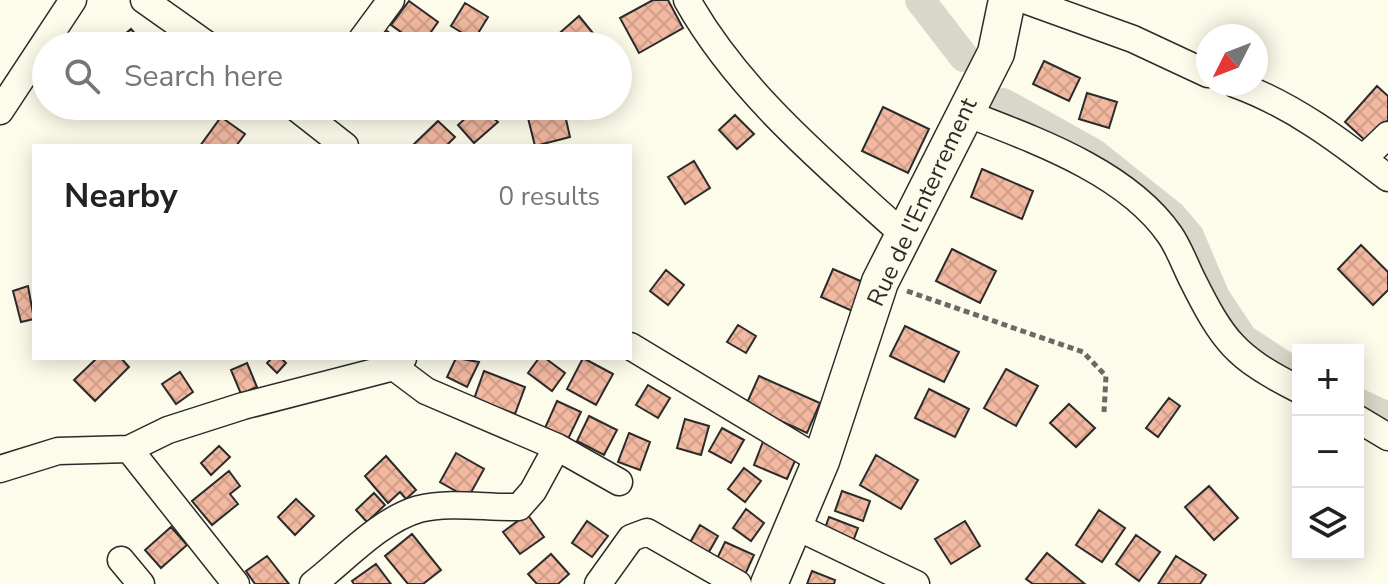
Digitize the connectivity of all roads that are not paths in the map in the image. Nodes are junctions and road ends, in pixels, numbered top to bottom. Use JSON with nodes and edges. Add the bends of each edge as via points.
{"nodes":[{"id":1,"x":73,"y":0,"type":"edge"},
{"id":2,"x":144,"y":0,"type":"edge"},
{"id":3,"x":391,"y":0,"type":"edge"},
{"id":4,"x":687,"y":0,"type":"edge"},
{"id":5,"x":1007,"y":0,"type":"edge"},
{"id":6,"x":1025,"y":0,"type":"edge"},
{"id":7,"x":52,"y":32,"type":"edge"},
{"id":8,"x":189,"y":32,"type":"edge"},
{"id":9,"x":367,"y":32,"type":"edge"},
{"id":10,"x":32,"y":62,"type":"edge"},
{"id":11,"x":1196,"y":68,"type":"edge"},
{"id":12,"x":1266,"y":96,"type":"edge"},
{"id":13,"x":0,"y":111,"type":"edge"},
{"id":14,"x":963,"y":112,"type":"junction"},
{"id":15,"x":317,"y":120,"type":"edge"},
{"id":16,"x":1388,"y":135,"type":"edge"},
{"id":17,"x":343,"y":144,"type":"edge"},
{"id":18,"x":1363,"y":159,"type":"junction"},
{"id":19,"x":1388,"y":178,"type":"edge"},
{"id":20,"x":905,"y":236,"type":"junction"},
{"id":21,"x":632,"y":347,"type":"edge"},
{"id":22,"x":398,"y":362,"type":"edge"},
{"id":23,"x":1292,"y":386,"type":"edge"},
{"id":24,"x":1364,"y":423,"type":"edge"},
{"id":25,"x":1388,"y":437,"type":"edge"},
{"id":26,"x":557,"y":447,"type":"junction"},
{"id":27,"x":129,"y":449,"type":"junction"},
{"id":28,"x":821,"y":461,"type":"junction"},
{"id":29,"x":0,"y":469,"type":"edge"},
{"id":30,"x":619,"y":482,"type":"dead end"},
{"id":31,"x":791,"y":524,"type":"junction"},
{"id":32,"x":121,"y":560,"type":"dead end"},
{"id":33,"x":141,"y":584,"type":"edge"},
{"id":34,"x":236,"y":584,"type":"edge"},
{"id":35,"x":313,"y":584,"type":"edge"},
{"id":36,"x":598,"y":584,"type":"edge"},
{"id":37,"x":738,"y":584,"type":"edge"},
{"id":38,"x":769,"y":584,"type":"edge"},
{"id":39,"x":916,"y":584,"type":"edge"}],
"edges":[{"from":1,"to":7,"type":"street"},
{"from":2,"to":8,"type":"street"},
{"from":3,"to":9,"type":"street"},
{"from":4,"to":20,"type":"street","via":[[705,33],[800,141]]},
{"from":5,"to":14,"type":"street","name":"Rue de l'Enterrement","via":[[996,53]]},
{"from":6,"to":11,"type":"street"},
{"from":10,"to":13,"type":"street"},
{"from":12,"to":18,"type":"street","via":[[1326,130]]},
{"from":14,"to":20,"type":"street","name":"Rue de l'Enterrement"},
{"from":14,"to":23,"type":"street","via":[[1057,149],[1129,193],[1170,234],[1229,345],[1258,369]]},
{"from":15,"to":17,"type":"street"},
{"from":16,"to":18,"type":"street"},
{"from":18,"to":19,"type":"street"},
{"from":20,"to":28,"type":"street","name":"Rue de l'Enterrement","via":[[880,282]]},
{"from":21,"to":28,"type":"street"},
{"from":22,"to":26,"type":"street","via":[[426,391]]},
{"from":22,"to":27,"type":"street","via":[[168,430]]},
{"from":24,"to":25,"type":"street"},
{"from":26,"to":30,"type":"street"},
{"from":26,"to":35,"type":"street","via":[[519,507],[418,510],[386,526]]},
{"from":27,"to":29,"type":"street","via":[[58,451]]},
{"from":27,"to":34,"type":"street"},
{"from":28,"to":31,"type":"street","name":"Rue de l'Enterrement"},
{"from":31,"to":38,"type":"street","name":"Rue de l'Enterrement"},
{"from":31,"to":39,"type":"street"},
{"from":32,"to":33,"type":"street"},
{"from":36,"to":37,"type":"street","via":[[631,538],[647,532]]}]}
